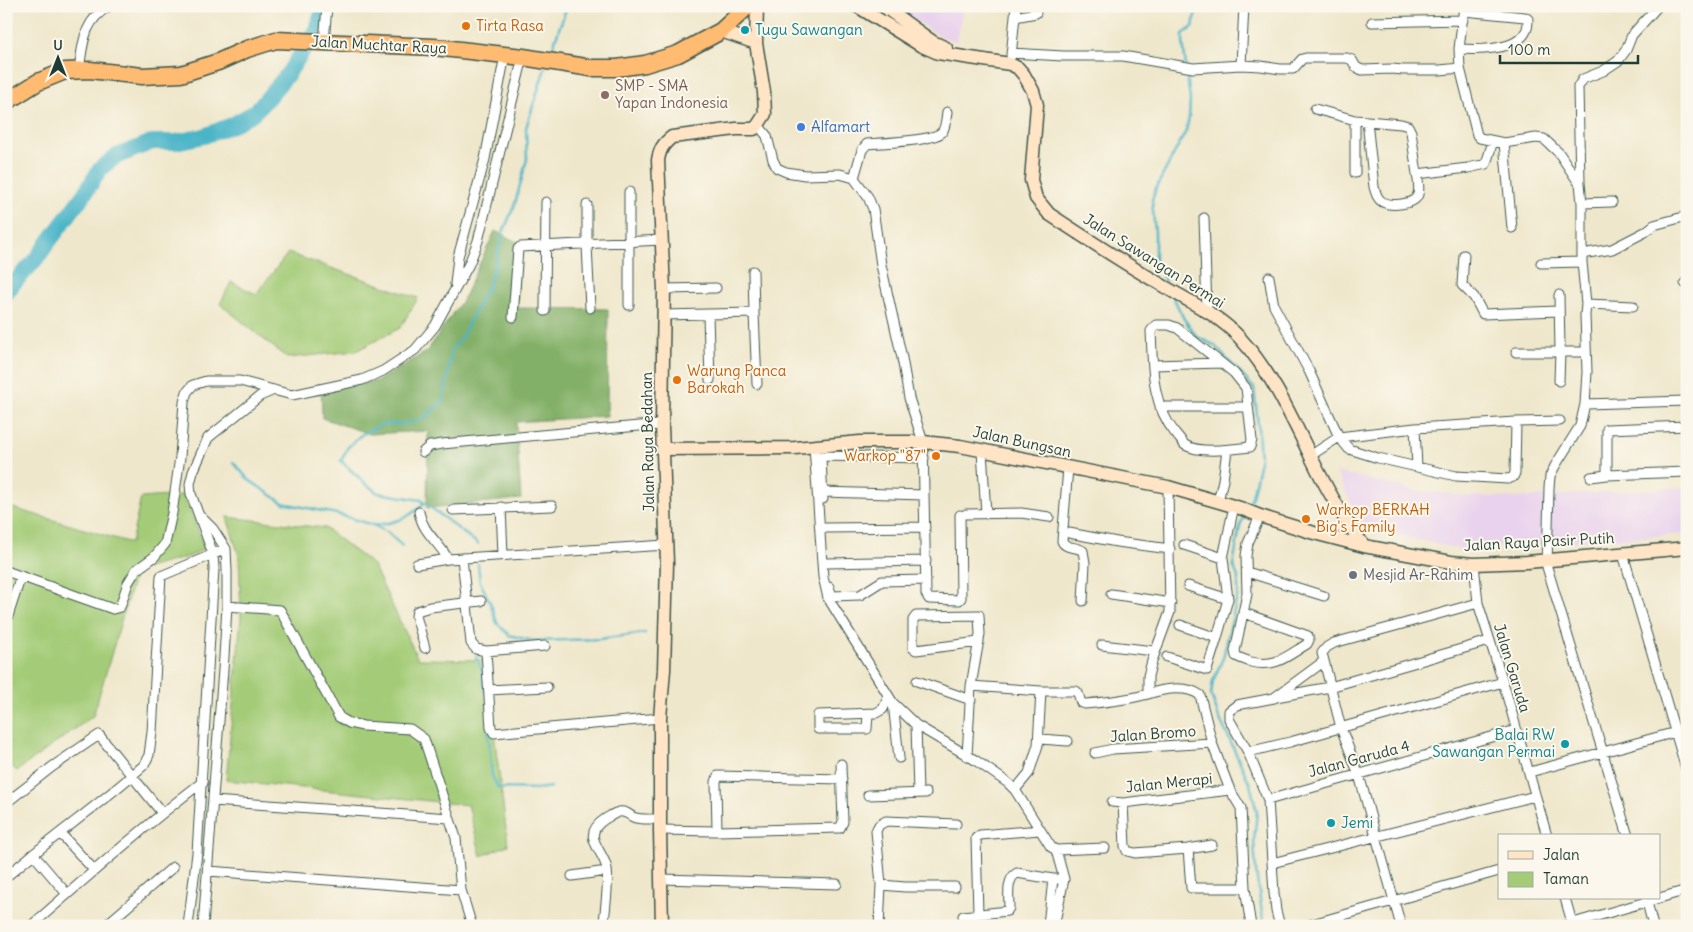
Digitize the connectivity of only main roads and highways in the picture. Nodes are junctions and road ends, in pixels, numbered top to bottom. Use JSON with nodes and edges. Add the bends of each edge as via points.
{"nodes":[{"id":1,"x":748,"y":6,"type":"edge"},
{"id":2,"x":6,"y":102,"type":"edge"}],
"edges":[{"from":1,"to":2,"type":"highway","name":"Jalan Muchtar Raya","via":[[721,31],[678,54],[617,68],[591,68],[395,44],[276,40],[202,68],[170,76],[79,70],[65,72],[49,77]]}]}
